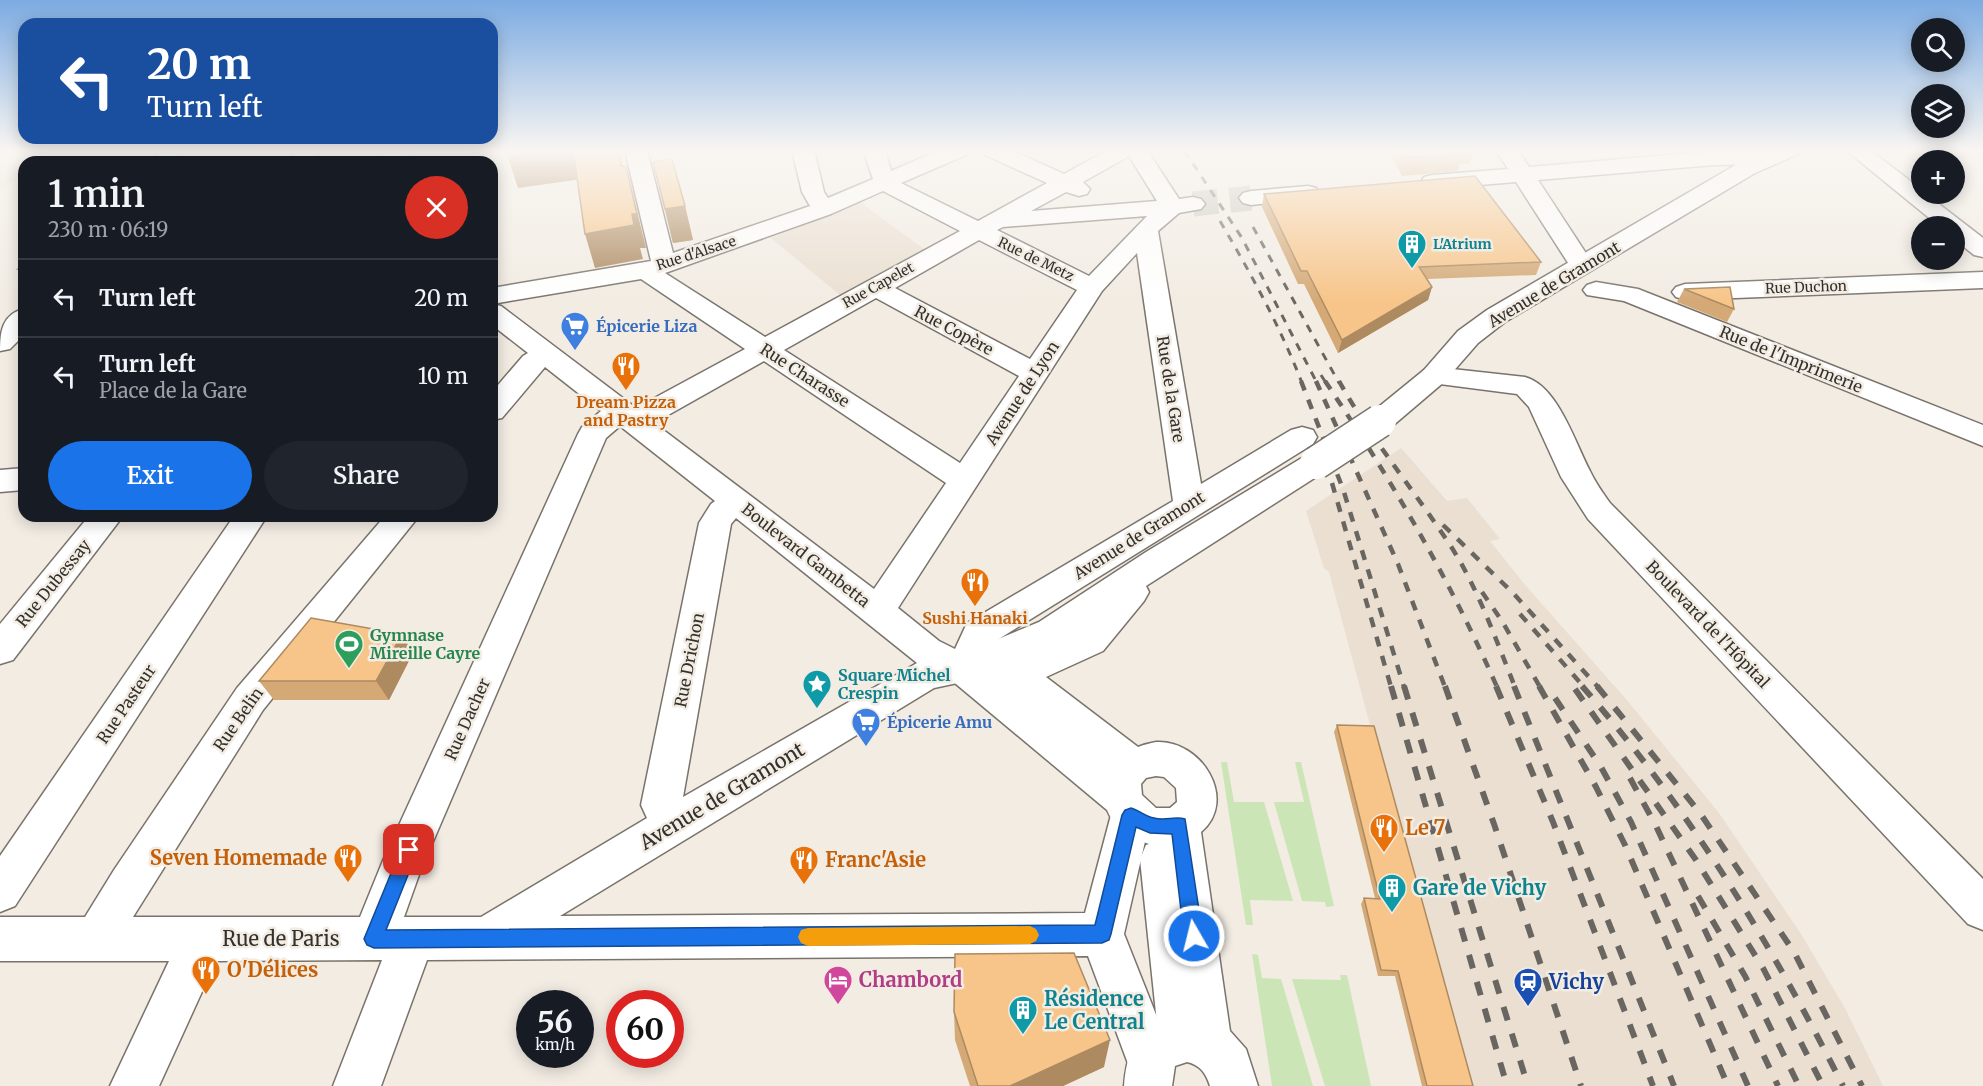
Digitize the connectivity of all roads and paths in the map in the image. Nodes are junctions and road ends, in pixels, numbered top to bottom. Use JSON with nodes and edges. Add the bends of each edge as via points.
{"nodes":[{"id":1,"x":648,"y":201,"type":"edge"},
{"id":2,"x":818,"y":201,"type":"edge"},
{"id":3,"x":842,"y":201,"type":"edge"},
{"id":4,"x":923,"y":201,"type":"edge"},
{"id":5,"x":1030,"y":201,"type":"edge"},
{"id":6,"x":1106,"y":201,"type":"edge"},
{"id":7,"x":1179,"y":201,"type":"edge"},
{"id":8,"x":1540,"y":201,"type":"edge"},
{"id":9,"x":1693,"y":201,"type":"edge"},
{"id":10,"x":1921,"y":201,"type":"edge"},
{"id":11,"x":1183,"y":206,"type":"junction"},
{"id":12,"x":823,"y":209,"type":"junction"},
{"id":13,"x":1127,"y":210,"type":"junction"},
{"id":14,"x":1940,"y":216,"type":"edge"},
{"id":15,"x":985,"y":225,"type":"junction"},
{"id":16,"x":1146,"y":229,"type":"junction"},
{"id":17,"x":1965,"y":236,"type":"edge"},
{"id":18,"x":1983,"y":250,"type":"edge"},
{"id":19,"x":1119,"y":257,"type":"junction"},
{"id":20,"x":1581,"y":264,"type":"junction"},
{"id":21,"x":655,"y":267,"type":"junction"},
{"id":22,"x":1152,"y":275,"type":"junction"},
{"id":23,"x":1983,"y":280,"type":"edge"},
{"id":24,"x":874,"y":287,"type":"junction"},
{"id":25,"x":1092,"y":287,"type":"junction"},
{"id":26,"x":1596,"y":290,"type":"dead end"},
{"id":27,"x":1629,"y":294,"type":"junction"},
{"id":28,"x":498,"y":295,"type":"edge"},
{"id":29,"x":498,"y":317,"type":"edge"},
{"id":30,"x":764,"y":349,"type":"junction"},
{"id":31,"x":546,"y":355,"type":"junction"},
{"id":32,"x":1035,"y":374,"type":"junction"},
{"id":33,"x":1434,"y":376,"type":"junction"},
{"id":34,"x":498,"y":404,"type":"edge"},
{"id":35,"x":627,"y":417,"type":"junction"},
{"id":36,"x":1983,"y":436,"type":"edge"},
{"id":37,"x":1309,"y":450,"type":"junction"},
{"id":38,"x":18,"y":479,"type":"edge"},
{"id":39,"x":964,"y":480,"type":"junction"},
{"id":40,"x":0,"y":481,"type":"edge"},
{"id":41,"x":738,"y":502,"type":"junction"},
{"id":42,"x":1189,"y":504,"type":"junction"},
{"id":43,"x":102,"y":522,"type":"edge"},
{"id":44,"x":247,"y":522,"type":"edge"},
{"id":45,"x":398,"y":522,"type":"edge"},
{"id":46,"x":1158,"y":561,"type":"junction"},
{"id":47,"x":878,"y":611,"type":"junction"},
{"id":48,"x":0,"y":650,"type":"edge"},
{"id":49,"x":963,"y":669,"type":"junction"},
{"id":50,"x":1016,"y":674,"type":"junction"},
{"id":51,"x":1144,"y":806,"type":"junction"},
{"id":52,"x":672,"y":826,"type":"junction"},
{"id":53,"x":0,"y":892,"type":"edge"},
{"id":54,"x":1983,"y":909,"type":"edge"},
{"id":55,"x":1102,"y":934,"type":"junction"},
{"id":56,"x":488,"y":937,"type":"junction"},
{"id":57,"x":0,"y":939,"type":"edge"},
{"id":58,"x":97,"y":939,"type":"junction"},
{"id":59,"x":203,"y":939,"type":"junction"},
{"id":60,"x":393,"y":939,"type":"junction"},
{"id":61,"x":1172,"y":1057,"type":"edge"},
{"id":62,"x":134,"y":1086,"type":"edge"},
{"id":63,"x":357,"y":1086,"type":"edge"},
{"id":64,"x":1234,"y":1086,"type":"edge"}],
"edges":[{"from":1,"to":21,"type":"street","via":[[661,256]]},
{"from":2,"to":12,"type":"street"},
{"from":3,"to":12,"type":"street","name":"Rue d'Alsace"},
{"from":4,"to":15,"type":"street","name":"Rue de Metz"},
{"from":5,"to":15,"type":"street","name":"Rue Capelet"},
{"from":6,"to":13,"type":"street"},
{"from":7,"to":11,"type":"street"},
{"from":8,"to":20,"type":"street"},
{"from":9,"to":20,"type":"street","name":"Avenue de Gramont"},
{"from":10,"to":14,"type":"street"},
{"from":11,"to":13,"type":"street"},
{"from":11,"to":16,"type":"street","name":"Avenue de Lyon"},
{"from":12,"to":21,"type":"street","name":"Rue d'Alsace"},
{"from":13,"to":15,"type":"street"},
{"from":15,"to":24,"type":"street","name":"Rue Capelet"},
{"from":15,"to":25,"type":"street","name":"Rue de Metz"},
{"from":16,"to":19,"type":"street","name":"Avenue de Lyon"},
{"from":16,"to":22,"type":"street","name":"Rue de la Gare"},
{"from":17,"to":18,"type":"street"},
{"from":19,"to":22,"type":"street"},
{"from":19,"to":25,"type":"street","name":"Avenue de Lyon"},
{"from":20,"to":33,"type":"street","name":"Avenue de Gramont","via":[[1468,337]]},
{"from":21,"to":28,"type":"street","name":"Rue d'Alsace"},
{"from":21,"to":30,"type":"street","name":"Rue Charasse"},
{"from":22,"to":42,"type":"street","name":"Rue de la Gare"},
{"from":23,"to":27,"type":"street","name":"Rue Duchon"},
{"from":24,"to":30,"type":"street","name":"Rue Capelet"},
{"from":24,"to":32,"type":"street","name":"Rue Copère"},
{"from":25,"to":32,"type":"street","name":"Avenue de Lyon"},
{"from":26,"to":27,"type":"street","name":"Rue de l'Imprimerie"},
{"from":27,"to":36,"type":"street","name":"Rue de l'Imprimerie"},
{"from":29,"to":31,"type":"street","name":"Boulevard Gambetta"},
{"from":30,"to":35,"type":"street","name":"Rue Capelet"},
{"from":30,"to":39,"type":"street","name":"Rue Charasse"},
{"from":31,"to":34,"type":"street","via":[[533,362]]},
{"from":31,"to":35,"type":"street","name":"Boulevard Gambetta"},
{"from":32,"to":39,"type":"street","name":"Avenue de Lyon"},
{"from":33,"to":37,"type":"street","name":"Avenue de Gramont","bridge":true,"via":[[1380,421]]},
{"from":33,"to":54,"type":"street","name":"Boulevard de l'Hôpital","via":[[1525,386],[1542,403],[1577,477],[1599,511]]},
{"from":35,"to":41,"type":"street","name":"Boulevard Gambetta"},
{"from":35,"to":60,"type":"street","name":"Rue Dacher","via":[[606,421],[593,434],[399,872]]},
{"from":37,"to":42,"type":"street","name":"Avenue de Gramont"},
{"from":37,"to":46,"type":"street","name":"Avenue de Gramont"},
{"from":38,"to":40,"type":"street"},
{"from":39,"to":47,"type":"street","name":"Avenue de Lyon"},
{"from":41,"to":47,"type":"street","name":"Boulevard Gambetta"},
{"from":41,"to":52,"type":"street","name":"Rue Drichon","via":[[722,512],[715,523],[661,806]]},
{"from":42,"to":49,"type":"street","name":"Avenue de Gramont","via":[[980,633]]},
{"from":43,"to":48,"type":"street","name":"Rue Dubessay"},
{"from":44,"to":53,"type":"street","name":"Rue Pasteur"},
{"from":45,"to":58,"type":"street","name":"Rue Belin","via":[[250,699]]},
{"from":46,"to":49,"type":"street","name":"Avenue de Gramont","via":[[1052,632]]},
{"from":46,"to":50,"type":"street","name":"Avenue de Gramont","via":[[1090,641]]},
{"from":47,"to":49,"type":"street","name":"Boulevard Gambetta","via":[[926,651]]},
{"from":49,"to":50,"type":"street"},
{"from":49,"to":51,"type":"street","name":"Boulevard Gambetta"},
{"from":49,"to":52,"type":"street","name":"Avenue de Gramont","via":[[926,675]]},
{"from":50,"to":51,"type":"street"},
{"from":51,"to":55,"type":"street"},
{"from":51,"to":61,"type":"street"},
{"from":52,"to":56,"type":"street","name":"Avenue de Gramont"},
{"from":55,"to":56,"type":"street","name":"Rue de Paris"},
{"from":55,"to":61,"type":"street"},
{"from":56,"to":60,"type":"street","name":"Rue de Paris"},
{"from":57,"to":58,"type":"street","name":"Rue de Paris"},
{"from":58,"to":59,"type":"street","name":"Rue de Paris"},
{"from":59,"to":60,"type":"street","name":"Rue de Paris"},
{"from":59,"to":62,"type":"street"},
{"from":60,"to":63,"type":"street","name":"Rue Dacher"},
{"from":61,"to":64,"type":"street","via":[[1229,1065]]}]}
